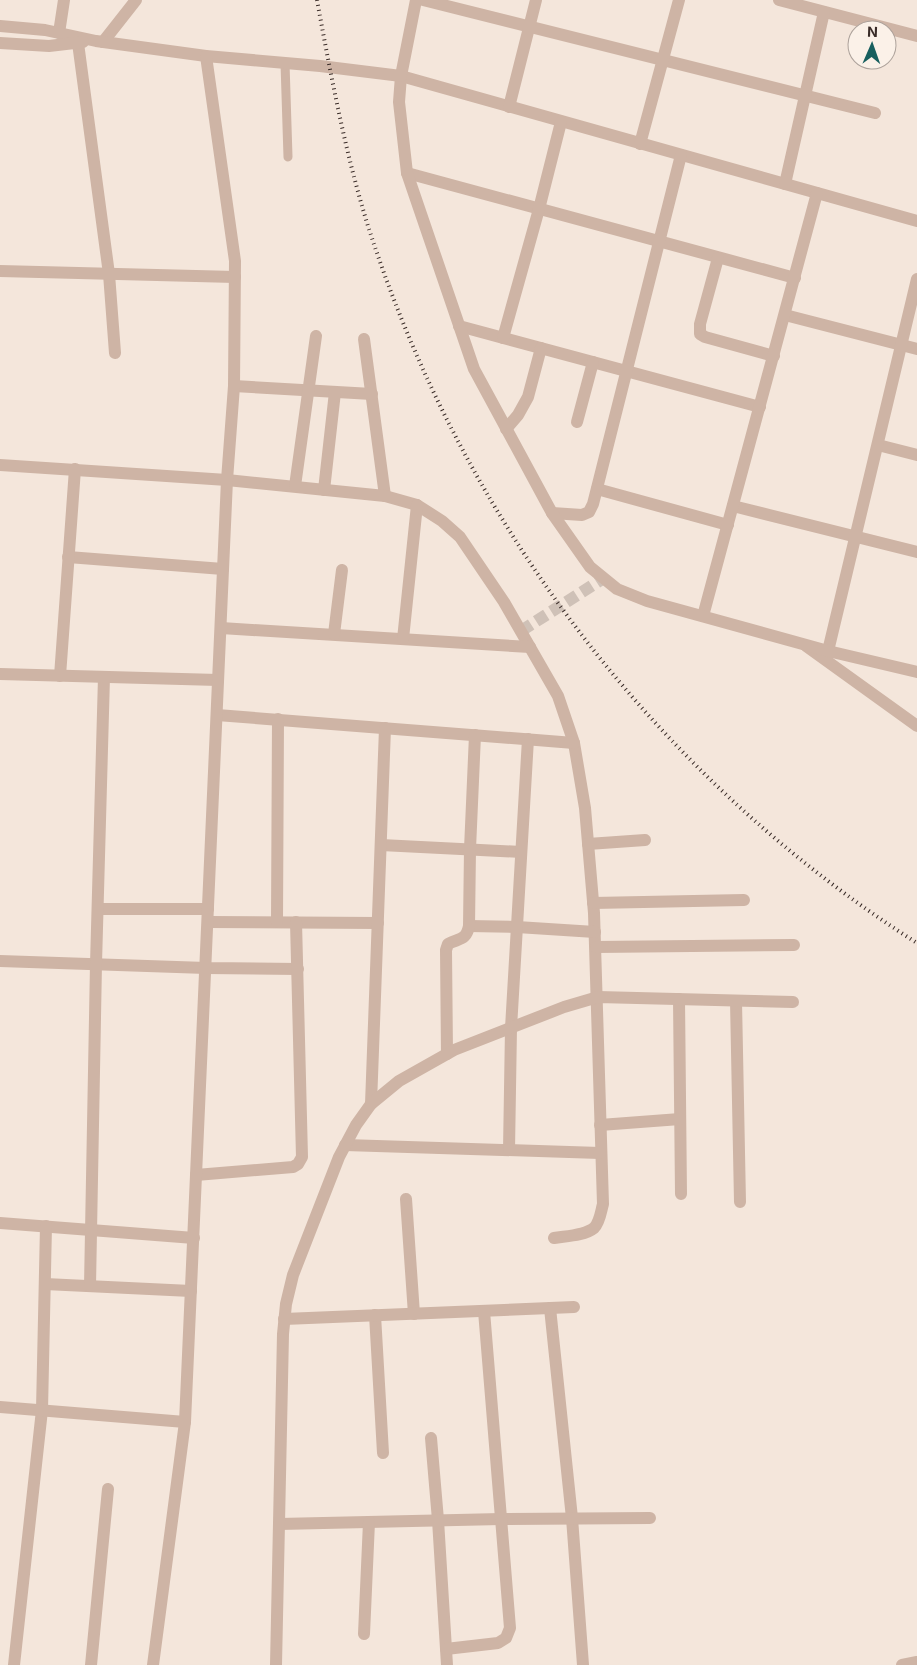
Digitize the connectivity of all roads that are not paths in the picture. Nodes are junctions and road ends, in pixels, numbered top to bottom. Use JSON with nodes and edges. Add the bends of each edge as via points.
{"nodes":[{"id":1,"x":64,"y":0,"type":"edge"},
{"id":2,"x":136,"y":0,"type":"edge"},
{"id":3,"x":416,"y":0,"type":"edge"},
{"id":4,"x":423,"y":0,"type":"edge"},
{"id":5,"x":536,"y":0,"type":"edge"},
{"id":6,"x":679,"y":0,"type":"edge"},
{"id":7,"x":779,"y":0,"type":"edge"},
{"id":8,"x":824,"y":12,"type":"junction"},
{"id":9,"x":0,"y":26,"type":"edge"},
{"id":10,"x":530,"y":27,"type":"junction"},
{"id":11,"x":59,"y":33,"type":"junction"},
{"id":12,"x":917,"y":36,"type":"edge"},
{"id":13,"x":99,"y":41,"type":"junction"},
{"id":14,"x":0,"y":42,"type":"edge"},
{"id":15,"x":78,"y":43,"type":"junction"},
{"id":16,"x":206,"y":56,"type":"junction"},
{"id":17,"x":663,"y":60,"type":"junction"},
{"id":18,"x":285,"y":63,"type":"junction"},
{"id":19,"x":401,"y":76,"type":"junction"},
{"id":20,"x":805,"y":96,"type":"junction"},
{"id":21,"x":509,"y":107,"type":"junction"},
{"id":22,"x":875,"y":113,"type":"dead end"},
{"id":23,"x":561,"y":122,"type":"junction"},
{"id":24,"x":640,"y":144,"type":"junction"},
{"id":25,"x":680,"y":155,"type":"junction"},
{"id":26,"x":288,"y":156,"type":"dead end"},
{"id":27,"x":407,"y":173,"type":"junction"},
{"id":28,"x":784,"y":184,"type":"junction"},
{"id":29,"x":817,"y":193,"type":"junction"},
{"id":30,"x":539,"y":209,"type":"junction"},
{"id":31,"x":917,"y":221,"type":"edge"},
{"id":32,"x":659,"y":242,"type":"junction"},
{"id":33,"x":718,"y":258,"type":"junction"},
{"id":34,"x":0,"y":271,"type":"edge"},
{"id":35,"x":109,"y":274,"type":"junction"},
{"id":36,"x":235,"y":277,"type":"junction"},
{"id":37,"x":795,"y":278,"type":"junction"},
{"id":38,"x":917,"y":279,"type":"edge"},
{"id":39,"x":785,"y":315,"type":"junction"},
{"id":40,"x":459,"y":326,"type":"junction"},
{"id":41,"x":316,"y":336,"type":"dead end"},
{"id":42,"x":503,"y":338,"type":"junction"},
{"id":43,"x":364,"y":339,"type":"dead end"},
{"id":44,"x":901,"y":345,"type":"junction"},
{"id":45,"x":541,"y":348,"type":"junction"},
{"id":46,"x":917,"y":350,"type":"edge"},
{"id":47,"x":115,"y":353,"type":"dead end"},
{"id":48,"x":774,"y":356,"type":"junction"},
{"id":49,"x":593,"y":362,"type":"junction"},
{"id":50,"x":627,"y":371,"type":"junction"},
{"id":51,"x":234,"y":386,"type":"junction"},
{"id":52,"x":308,"y":390,"type":"junction"},
{"id":53,"x":335,"y":392,"type":"junction"},
{"id":54,"x":372,"y":394,"type":"junction"},
{"id":55,"x":760,"y":406,"type":"junction"},
{"id":56,"x":577,"y":422,"type":"dead end"},
{"id":57,"x":506,"y":429,"type":"junction"},
{"id":58,"x":878,"y":445,"type":"junction"},
{"id":59,"x":917,"y":455,"type":"edge"},
{"id":60,"x":0,"y":465,"type":"edge"},
{"id":61,"x":75,"y":469,"type":"junction"},
{"id":62,"x":227,"y":480,"type":"junction"},
{"id":63,"x":295,"y":486,"type":"junction"},
{"id":64,"x":597,"y":489,"type":"junction"},
{"id":65,"x":324,"y":490,"type":"junction"},
{"id":66,"x":385,"y":496,"type":"junction"},
{"id":67,"x":418,"y":505,"type":"junction"},
{"id":68,"x":733,"y":506,"type":"junction"},
{"id":69,"x":552,"y":513,"type":"junction"},
{"id":70,"x":728,"y":525,"type":"junction"},
{"id":71,"x":856,"y":537,"type":"junction"},
{"id":72,"x":917,"y":552,"type":"edge"},
{"id":73,"x":68,"y":557,"type":"junction"},
{"id":74,"x":223,"y":569,"type":"junction"},
{"id":75,"x":342,"y":570,"type":"dead end"},
{"id":76,"x":703,"y":616,"type":"junction"},
{"id":77,"x":221,"y":628,"type":"junction"},
{"id":78,"x":334,"y":634,"type":"junction"},
{"id":79,"x":403,"y":639,"type":"junction"},
{"id":80,"x":804,"y":644,"type":"junction"},
{"id":81,"x":530,"y":647,"type":"junction"},
{"id":82,"x":828,"y":651,"type":"junction"},
{"id":83,"x":917,"y":672,"type":"edge"},
{"id":84,"x":0,"y":674,"type":"edge"},
{"id":85,"x":60,"y":676,"type":"junction"},
{"id":86,"x":104,"y":677,"type":"junction"},
{"id":87,"x":218,"y":680,"type":"junction"},
{"id":88,"x":217,"y":715,"type":"junction"},
{"id":89,"x":278,"y":719,"type":"junction"},
{"id":90,"x":917,"y":726,"type":"edge"},
{"id":91,"x":385,"y":728,"type":"junction"},
{"id":92,"x":475,"y":735,"type":"junction"},
{"id":93,"x":528,"y":739,"type":"junction"},
{"id":94,"x":574,"y":743,"type":"junction"},
{"id":95,"x":645,"y":840,"type":"dead end"},
{"id":96,"x":588,"y":844,"type":"junction"},
{"id":97,"x":381,"y":845,"type":"junction"},
{"id":98,"x":470,"y":850,"type":"junction"},
{"id":99,"x":521,"y":852,"type":"junction"},
{"id":100,"x":744,"y":900,"type":"dead end"},
{"id":101,"x":593,"y":904,"type":"junction"},
{"id":102,"x":98,"y":908,"type":"junction"},
{"id":103,"x":208,"y":915,"type":"junction"},
{"id":104,"x":277,"y":922,"type":"junction"},
{"id":105,"x":296,"y":922,"type":"junction"},
{"id":106,"x":378,"y":923,"type":"junction"},
{"id":107,"x":469,"y":926,"type":"junction"},
{"id":108,"x":517,"y":927,"type":"junction"},
{"id":109,"x":595,"y":932,"type":"junction"},
{"id":110,"x":794,"y":945,"type":"dead end"},
{"id":111,"x":596,"y":947,"type":"junction"},
{"id":112,"x":0,"y":960,"type":"edge"},
{"id":113,"x":96,"y":964,"type":"junction"},
{"id":114,"x":206,"y":968,"type":"junction"},
{"id":115,"x":298,"y":969,"type":"junction"},
{"id":116,"x":598,"y":997,"type":"junction"},
{"id":117,"x":679,"y":1000,"type":"junction"},
{"id":118,"x":736,"y":1001,"type":"junction"},
{"id":119,"x":793,"y":1002,"type":"dead end"},
{"id":120,"x":511,"y":1028,"type":"junction"},
{"id":121,"x":447,"y":1054,"type":"junction"},
{"id":122,"x":371,"y":1104,"type":"junction"},
{"id":123,"x":680,"y":1119,"type":"junction"},
{"id":124,"x":600,"y":1125,"type":"junction"},
{"id":125,"x":346,"y":1144,"type":"junction"},
{"id":126,"x":509,"y":1150,"type":"junction"},
{"id":127,"x":600,"y":1153,"type":"junction"},
{"id":128,"x":196,"y":1175,"type":"junction"},
{"id":129,"x":681,"y":1194,"type":"dead end"},
{"id":130,"x":406,"y":1199,"type":"dead end"},
{"id":131,"x":740,"y":1202,"type":"dead end"},
{"id":132,"x":0,"y":1223,"type":"edge"},
{"id":133,"x":46,"y":1226,"type":"junction"},
{"id":134,"x":90,"y":1230,"type":"junction"},
{"id":135,"x":194,"y":1238,"type":"junction"},
{"id":136,"x":554,"y":1238,"type":"dead end"},
{"id":137,"x":44,"y":1284,"type":"junction"},
{"id":138,"x":90,"y":1286,"type":"junction"},
{"id":139,"x":191,"y":1291,"type":"junction"},
{"id":140,"x":574,"y":1307,"type":"dead end"},
{"id":141,"x":550,"y":1308,"type":"junction"},
{"id":142,"x":484,"y":1311,"type":"junction"},
{"id":143,"x":414,"y":1314,"type":"junction"},
{"id":144,"x":375,"y":1315,"type":"junction"},
{"id":145,"x":284,"y":1319,"type":"junction"},
{"id":146,"x":0,"y":1407,"type":"edge"},
{"id":147,"x":42,"y":1410,"type":"junction"},
{"id":148,"x":185,"y":1422,"type":"junction"},
{"id":149,"x":431,"y":1438,"type":"dead end"},
{"id":150,"x":384,"y":1453,"type":"dead end"},
{"id":151,"x":108,"y":1489,"type":"dead end"},
{"id":152,"x":501,"y":1518,"type":"junction"},
{"id":153,"x":572,"y":1518,"type":"junction"},
{"id":154,"x":650,"y":1518,"type":"dead end"},
{"id":155,"x":438,"y":1520,"type":"junction"},
{"id":156,"x":369,"y":1522,"type":"junction"},
{"id":157,"x":279,"y":1524,"type":"junction"},
{"id":158,"x":364,"y":1634,"type":"dead end"},
{"id":159,"x":446,"y":1649,"type":"junction"},
{"id":160,"x":917,"y":1662,"type":"edge"},
{"id":161,"x":14,"y":1665,"type":"edge"},
{"id":162,"x":92,"y":1665,"type":"edge"},
{"id":163,"x":153,"y":1665,"type":"edge"},
{"id":164,"x":276,"y":1665,"type":"edge"},
{"id":165,"x":447,"y":1665,"type":"edge"},
{"id":166,"x":583,"y":1665,"type":"edge"},
{"id":167,"x":902,"y":1665,"type":"edge"}],
"edges":[{"from":1,"to":11,"type":"street"},
{"from":2,"to":13,"type":"street"},
{"from":3,"to":19,"type":"street"},
{"from":4,"to":10,"type":"street"},
{"from":5,"to":10,"type":"street"},
{"from":6,"to":17,"type":"street"},
{"from":7,"to":8,"type":"street"},
{"from":8,"to":12,"type":"street"},
{"from":8,"to":20,"type":"street"},
{"from":9,"to":11,"type":"street"},
{"from":10,"to":17,"type":"street"},
{"from":10,"to":21,"type":"street"},
{"from":11,"to":13,"type":"street"},
{"from":13,"to":15,"type":"street"},
{"from":13,"to":16,"type":"street"},
{"from":14,"to":15,"type":"street","via":[[48,46]]},
{"from":15,"to":35,"type":"street"},
{"from":16,"to":18,"type":"street"},
{"from":16,"to":36,"type":"street"},
{"from":17,"to":20,"type":"street"},
{"from":17,"to":24,"type":"street"},
{"from":18,"to":19,"type":"street"},
{"from":18,"to":26,"type":"lane"},
{"from":19,"to":21,"type":"street"},
{"from":19,"to":27,"type":"street","via":[[399,102]]},
{"from":20,"to":22,"type":"street"},
{"from":20,"to":28,"type":"street"},
{"from":21,"to":23,"type":"street"},
{"from":23,"to":24,"type":"street"},
{"from":23,"to":30,"type":"street"},
{"from":24,"to":25,"type":"street"},
{"from":25,"to":28,"type":"street"},
{"from":25,"to":32,"type":"street"},
{"from":27,"to":30,"type":"street"},
{"from":27,"to":40,"type":"street"},
{"from":28,"to":29,"type":"street"},
{"from":29,"to":31,"type":"street"},
{"from":29,"to":37,"type":"street"},
{"from":30,"to":32,"type":"street"},
{"from":30,"to":42,"type":"street"},
{"from":32,"to":33,"type":"street"},
{"from":32,"to":50,"type":"street"},
{"from":33,"to":37,"type":"street"},
{"from":33,"to":48,"type":"street","via":[[700,334]]},
{"from":34,"to":35,"type":"street"},
{"from":35,"to":36,"type":"street"},
{"from":35,"to":47,"type":"street"},
{"from":36,"to":51,"type":"street"},
{"from":37,"to":39,"type":"street"},
{"from":38,"to":44,"type":"street"},
{"from":39,"to":44,"type":"street"},
{"from":39,"to":48,"type":"street"},
{"from":40,"to":42,"type":"street"},
{"from":40,"to":57,"type":"street","via":[[474,369]]},
{"from":41,"to":52,"type":"street"},
{"from":42,"to":45,"type":"street"},
{"from":43,"to":54,"type":"street"},
{"from":44,"to":46,"type":"street"},
{"from":44,"to":58,"type":"street"},
{"from":45,"to":49,"type":"street"},
{"from":45,"to":57,"type":"street","via":[[528,397]]},
{"from":48,"to":55,"type":"street"},
{"from":49,"to":50,"type":"street"},
{"from":49,"to":56,"type":"street"},
{"from":50,"to":55,"type":"street"},
{"from":50,"to":64,"type":"street"},
{"from":51,"to":52,"type":"street"},
{"from":51,"to":62,"type":"street"},
{"from":52,"to":53,"type":"street"},
{"from":52,"to":63,"type":"street"},
{"from":53,"to":54,"type":"street"},
{"from":53,"to":65,"type":"street"},
{"from":54,"to":66,"type":"street"},
{"from":55,"to":68,"type":"street"},
{"from":57,"to":69,"type":"street"},
{"from":58,"to":59,"type":"street"},
{"from":58,"to":71,"type":"street"},
{"from":60,"to":61,"type":"street"},
{"from":61,"to":62,"type":"street"},
{"from":61,"to":73,"type":"street"},
{"from":62,"to":63,"type":"street"},
{"from":62,"to":74,"type":"street"},
{"from":63,"to":65,"type":"street"},
{"from":64,"to":69,"type":"street","via":[[589,512],[582,515]]},
{"from":64,"to":70,"type":"street"},
{"from":65,"to":66,"type":"street"},
{"from":66,"to":67,"type":"street"},
{"from":67,"to":79,"type":"street"},
{"from":67,"to":81,"type":"street","via":[[460,537]]},
{"from":68,"to":70,"type":"street"},
{"from":68,"to":71,"type":"street"},
{"from":69,"to":76,"type":"street","via":[[590,567],[617,589]]},
{"from":70,"to":76,"type":"street"},
{"from":71,"to":72,"type":"street"},
{"from":71,"to":82,"type":"street"},
{"from":73,"to":74,"type":"street"},
{"from":73,"to":85,"type":"street"},
{"from":74,"to":77,"type":"street"},
{"from":75,"to":78,"type":"street"},
{"from":76,"to":80,"type":"street"},
{"from":77,"to":78,"type":"street"},
{"from":77,"to":87,"type":"street"},
{"from":78,"to":79,"type":"street"},
{"from":79,"to":81,"type":"street"},
{"from":80,"to":82,"type":"street"},
{"from":80,"to":90,"type":"street"},
{"from":81,"to":94,"type":"street","via":[[558,696]]},
{"from":82,"to":83,"type":"street"},
{"from":84,"to":85,"type":"street"},
{"from":85,"to":86,"type":"street"},
{"from":86,"to":87,"type":"street"},
{"from":86,"to":102,"type":"street"},
{"from":87,"to":88,"type":"street"},
{"from":88,"to":89,"type":"street"},
{"from":88,"to":103,"type":"street"},
{"from":89,"to":91,"type":"street"},
{"from":89,"to":104,"type":"street"},
{"from":91,"to":92,"type":"street"},
{"from":91,"to":97,"type":"street"},
{"from":92,"to":93,"type":"street"},
{"from":92,"to":98,"type":"street"},
{"from":93,"to":94,"type":"street"},
{"from":93,"to":99,"type":"street"},
{"from":94,"to":96,"type":"street"},
{"from":95,"to":96,"type":"street"},
{"from":96,"to":101,"type":"street"},
{"from":97,"to":98,"type":"street"},
{"from":97,"to":106,"type":"street"},
{"from":98,"to":99,"type":"street"},
{"from":98,"to":107,"type":"street"},
{"from":99,"to":108,"type":"street"},
{"from":100,"to":101,"type":"street"},
{"from":101,"to":109,"type":"street"},
{"from":102,"to":103,"type":"street"},
{"from":102,"to":113,"type":"street"},
{"from":103,"to":104,"type":"street"},
{"from":103,"to":114,"type":"street"},
{"from":104,"to":105,"type":"street"},
{"from":105,"to":106,"type":"street"},
{"from":105,"to":115,"type":"street"},
{"from":106,"to":122,"type":"street"},
{"from":107,"to":108,"type":"street"},
{"from":107,"to":121,"type":"street","via":[[467,934],[448,944],[446,950]]},
{"from":108,"to":109,"type":"street"},
{"from":108,"to":120,"type":"street"},
{"from":109,"to":111,"type":"street"},
{"from":110,"to":111,"type":"street"},
{"from":111,"to":116,"type":"street"},
{"from":112,"to":113,"type":"street"},
{"from":113,"to":114,"type":"street"},
{"from":113,"to":134,"type":"street"},
{"from":114,"to":115,"type":"street"},
{"from":114,"to":128,"type":"street"},
{"from":115,"to":128,"type":"street","via":[[302,1157],[293,1167]]},
{"from":116,"to":117,"type":"street"},
{"from":116,"to":120,"type":"street"},
{"from":116,"to":124,"type":"street"},
{"from":117,"to":118,"type":"street"},
{"from":117,"to":123,"type":"street"},
{"from":118,"to":119,"type":"street"},
{"from":118,"to":131,"type":"street"},
{"from":120,"to":121,"type":"street"},
{"from":120,"to":126,"type":"street"},
{"from":121,"to":122,"type":"street","via":[[399,1081]]},
{"from":122,"to":125,"type":"street"},
{"from":123,"to":124,"type":"street"},
{"from":123,"to":129,"type":"street"},
{"from":124,"to":127,"type":"street"},
{"from":125,"to":126,"type":"street"},
{"from":125,"to":145,"type":"street","via":[[293,1275]]},
{"from":126,"to":127,"type":"street"},
{"from":127,"to":136,"type":"street","via":[[603,1204],[598,1221],[594,1228],[579,1234]]},
{"from":128,"to":135,"type":"street"},
{"from":130,"to":143,"type":"street"},
{"from":132,"to":133,"type":"street"},
{"from":133,"to":134,"type":"street"},
{"from":133,"to":137,"type":"street"},
{"from":134,"to":135,"type":"street"},
{"from":134,"to":138,"type":"street"},
{"from":135,"to":139,"type":"street"},
{"from":137,"to":138,"type":"street"},
{"from":137,"to":147,"type":"street"},
{"from":138,"to":139,"type":"street"},
{"from":139,"to":148,"type":"street"},
{"from":140,"to":141,"type":"street"},
{"from":141,"to":142,"type":"street"},
{"from":141,"to":153,"type":"street"},
{"from":142,"to":143,"type":"street"},
{"from":142,"to":152,"type":"street"},
{"from":143,"to":144,"type":"street"},
{"from":144,"to":145,"type":"street"},
{"from":144,"to":150,"type":"street"},
{"from":145,"to":157,"type":"street"},
{"from":146,"to":147,"type":"street"},
{"from":147,"to":148,"type":"street"},
{"from":147,"to":161,"type":"street"},
{"from":148,"to":163,"type":"street"},
{"from":149,"to":155,"type":"street"},
{"from":151,"to":162,"type":"street"},
{"from":152,"to":153,"type":"street"},
{"from":152,"to":155,"type":"street"},
{"from":152,"to":159,"type":"street","via":[[510,1628],[506,1638],[498,1643]]},
{"from":153,"to":154,"type":"street"},
{"from":153,"to":166,"type":"street"},
{"from":155,"to":156,"type":"street"},
{"from":155,"to":159,"type":"street"},
{"from":156,"to":157,"type":"street"},
{"from":156,"to":158,"type":"street"},
{"from":157,"to":164,"type":"street"},
{"from":159,"to":165,"type":"street"},
{"from":160,"to":167,"type":"street"}]}
